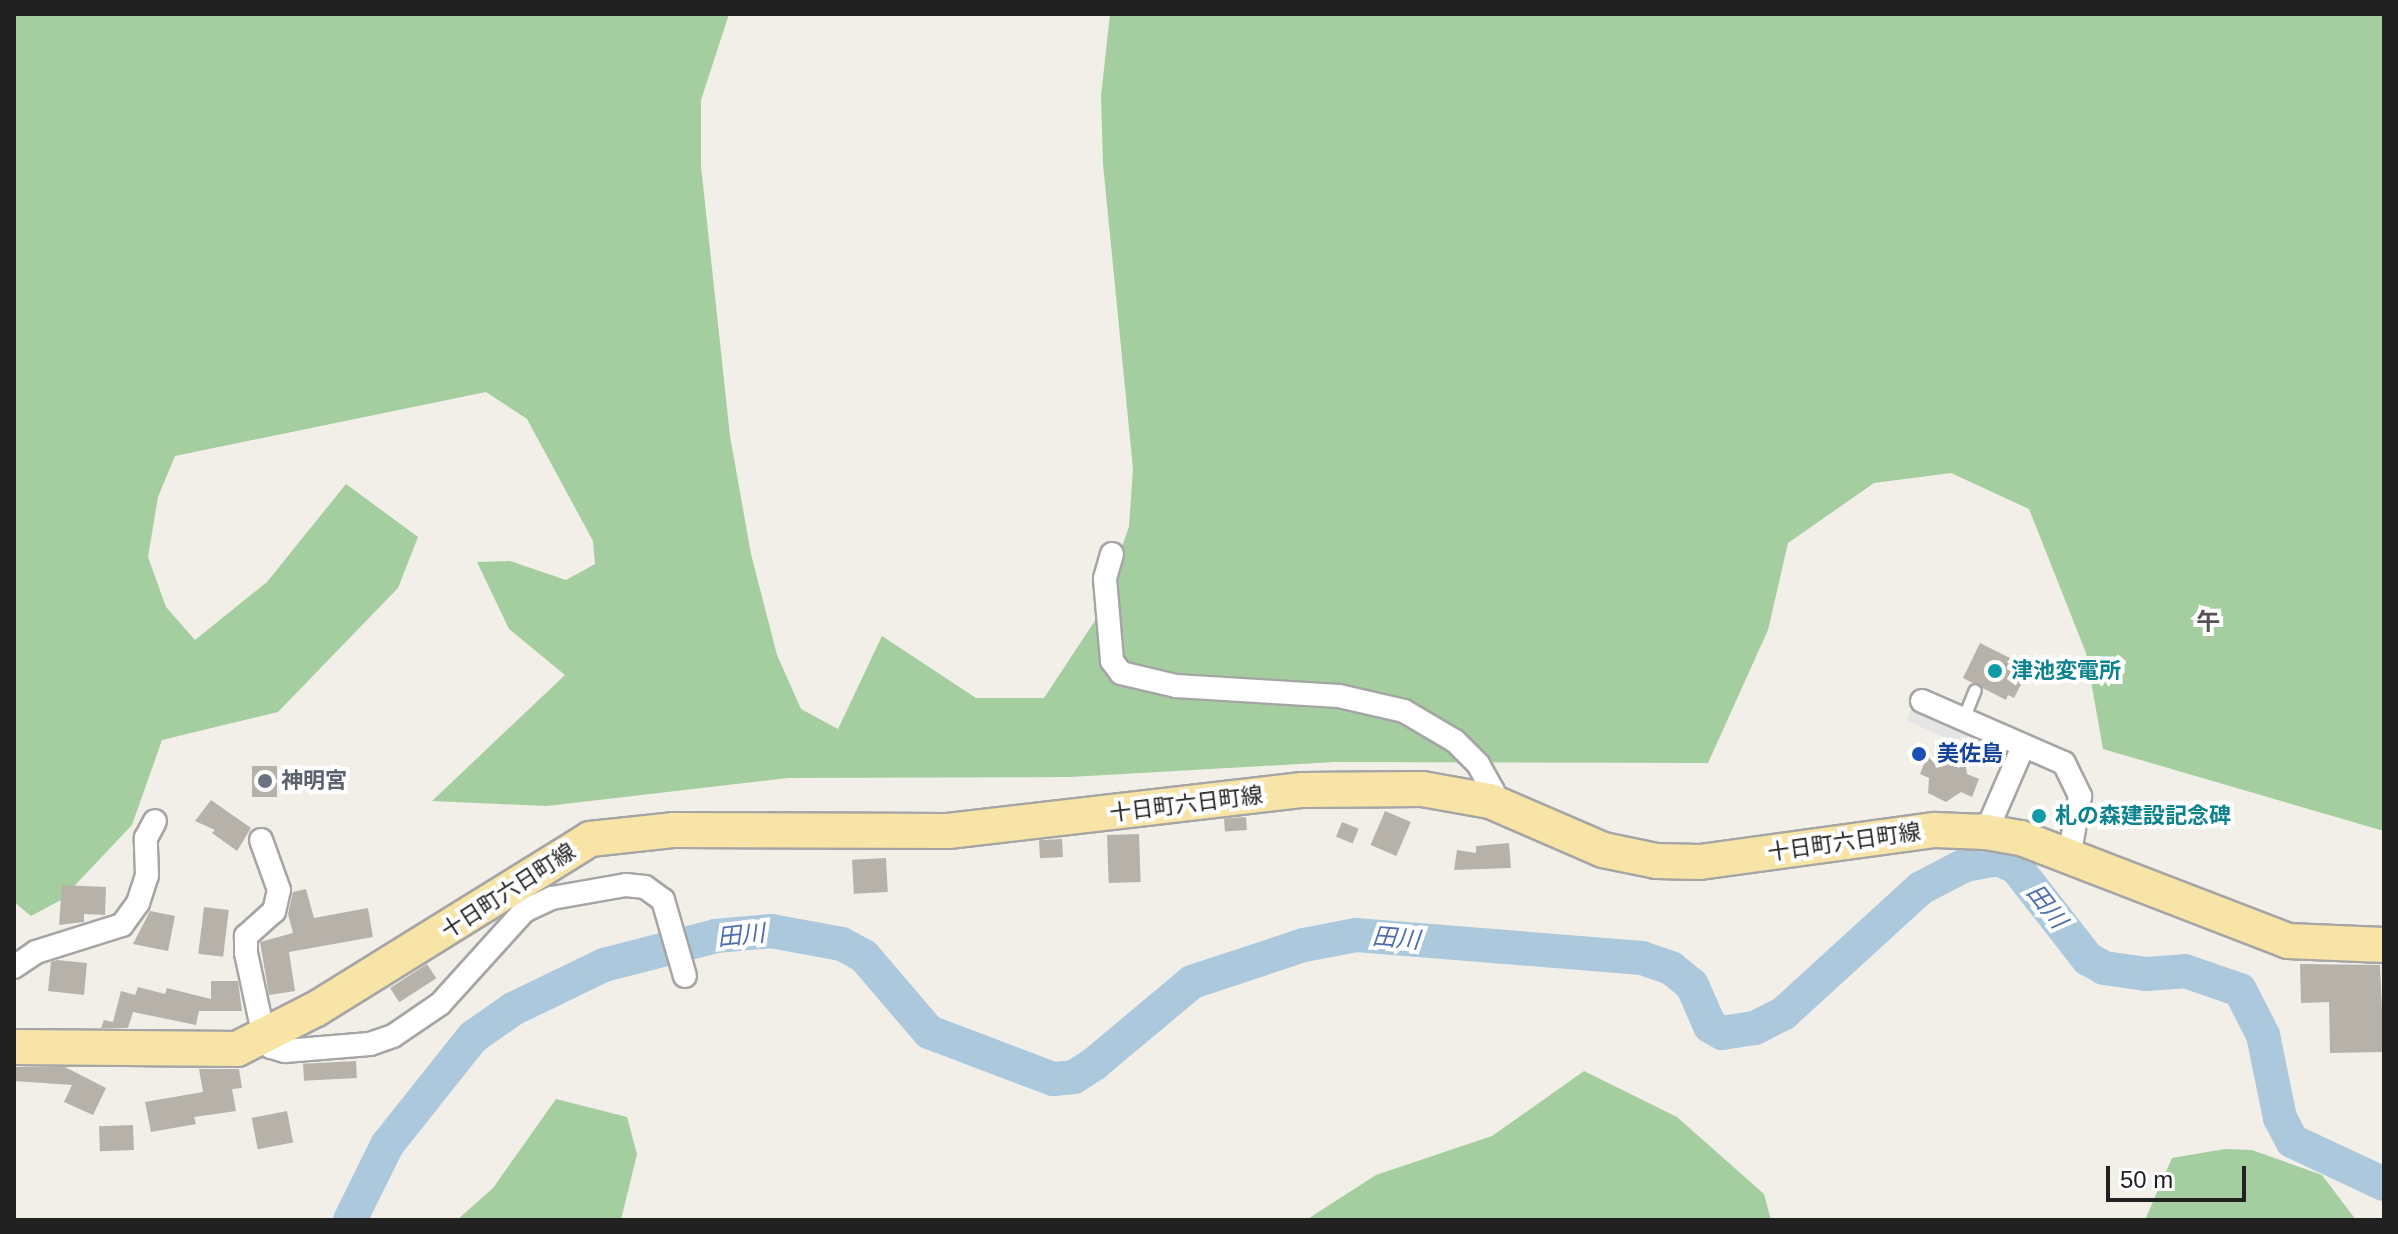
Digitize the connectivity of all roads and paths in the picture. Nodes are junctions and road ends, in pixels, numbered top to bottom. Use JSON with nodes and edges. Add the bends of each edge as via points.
{"nodes":[{"id":1,"x":1112,"y":554,"type":"dead end"},
{"id":2,"x":1975,"y":690,"type":"dead end"},
{"id":3,"x":1922,"y":701,"type":"dead end"},
{"id":4,"x":1963,"y":719,"type":"junction"},
{"id":5,"x":2023,"y":747,"type":"junction"},
{"id":6,"x":1490,"y":801,"type":"junction"},
{"id":7,"x":155,"y":821,"type":"dead end"},
{"id":8,"x":1986,"y":832,"type":"junction"},
{"id":9,"x":261,"y":840,"type":"dead end"},
{"id":10,"x":2069,"y":857,"type":"junction"},
{"id":11,"x":2384,"y":945,"type":"edge"},
{"id":12,"x":14,"y":967,"type":"edge"},
{"id":13,"x":685,"y":976,"type":"dead end"},
{"id":14,"x":264,"y":1037,"type":"junction"},
{"id":15,"x":14,"y":1047,"type":"edge"}],
"edges":[{"from":1,"to":6,"type":"street","via":[[1105,579],[1112,661],[1121,673],[1176,686],[1339,696],[1404,711],[1455,741],[1478,764],[1493,791]]},
{"from":2,"to":4,"type":"lane"},
{"from":3,"to":4,"type":"street"},
{"from":4,"to":5,"type":"street"},
{"from":5,"to":8,"type":"street"},
{"from":5,"to":10,"type":"street","via":[[2064,763],[2077,780],[2080,820]]},
{"from":6,"to":8,"type":"main road","name":"十日町六日町線","via":[[1603,850],[1656,861],[1700,862],[1935,830]]},
{"from":6,"to":14,"type":"main road","name":"十日町六日町線","via":[[1422,789],[1303,790],[948,831],[673,830],[590,839],[530,872],[486,908]]},
{"from":7,"to":12,"type":"street","via":[[146,838],[147,875],[138,903],[122,925],[36,952]]},
{"from":8,"to":10,"type":"main road","name":"十日町六日町線"},
{"from":9,"to":14,"type":"street","via":[[279,890],[274,911],[246,936]]},
{"from":10,"to":11,"type":"main road","name":"十日町六日町線","via":[[2288,941]]},
{"from":13,"to":14,"type":"street","via":[[663,900],[645,887],[552,898],[502,929],[440,1004],[393,1036],[370,1044],[285,1051],[271,1047]]},
{"from":14,"to":15,"type":"main road","name":"十日町六日町線","via":[[237,1049]]}]}
